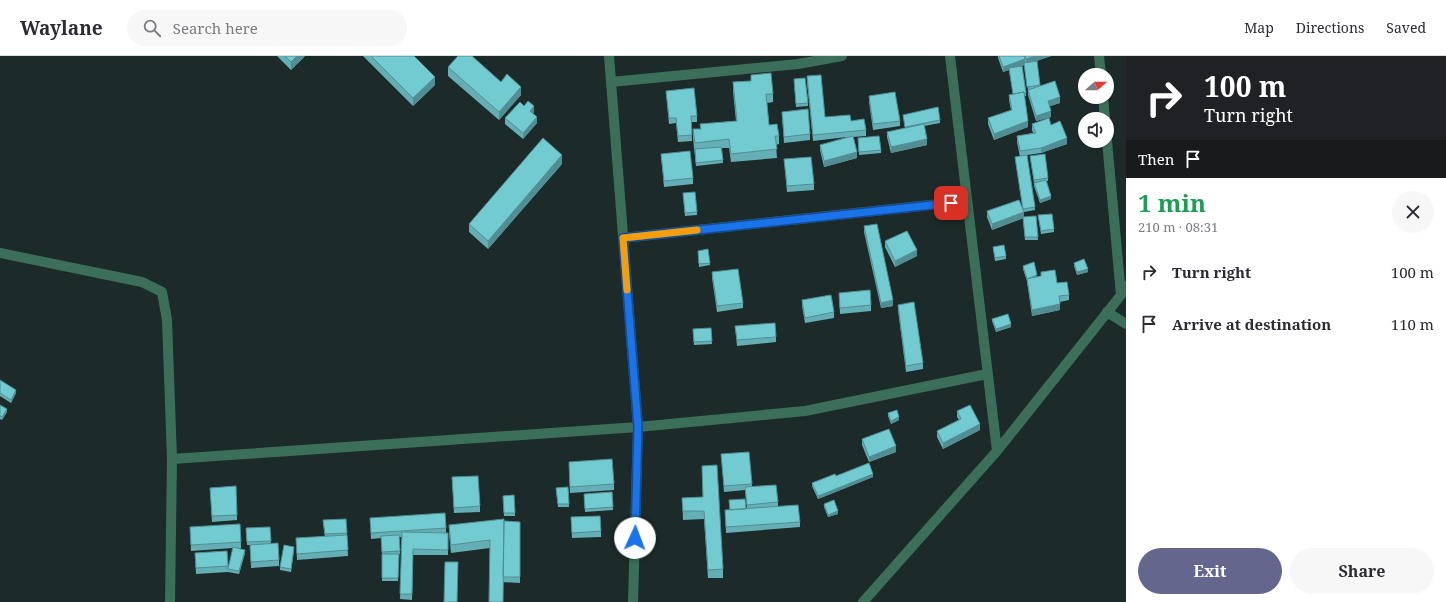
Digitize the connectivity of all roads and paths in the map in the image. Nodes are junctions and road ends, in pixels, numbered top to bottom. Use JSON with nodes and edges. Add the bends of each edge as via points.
{"nodes":[{"id":1,"x":609,"y":56,"type":"edge"},
{"id":2,"x":842,"y":56,"type":"edge"},
{"id":3,"x":950,"y":56,"type":"edge"},
{"id":4,"x":1099,"y":56,"type":"edge"},
{"id":5,"x":798,"y":60,"type":"edge"},
{"id":6,"x":1100,"y":68,"type":"edge"},
{"id":7,"x":611,"y":82,"type":"junction"},
{"id":8,"x":1108,"y":148,"type":"edge"},
{"id":9,"x":967,"y":201,"type":"junction"},
{"id":10,"x":623,"y":238,"type":"junction"},
{"id":11,"x":0,"y":252,"type":"edge"},
{"id":12,"x":1124,"y":291,"type":"edge"},
{"id":13,"x":1107,"y":312,"type":"junction"},
{"id":14,"x":1126,"y":324,"type":"edge"},
{"id":15,"x":988,"y":374,"type":"junction"},
{"id":16,"x":638,"y":427,"type":"junction"},
{"id":17,"x":997,"y":451,"type":"junction"},
{"id":18,"x":172,"y":459,"type":"junction"},
{"id":19,"x":170,"y":602,"type":"edge"},
{"id":20,"x":633,"y":602,"type":"edge"},
{"id":21,"x":863,"y":602,"type":"edge"}],
"edges":[{"from":1,"to":7,"type":"street"},
{"from":2,"to":5,"type":"street"},
{"from":3,"to":9,"type":"street"},
{"from":4,"to":6,"type":"street"},
{"from":5,"to":7,"type":"street"},
{"from":7,"to":10,"type":"street"},
{"from":8,"to":12,"type":"street"},
{"from":9,"to":10,"type":"street"},
{"from":9,"to":15,"type":"street"},
{"from":10,"to":16,"type":"street"},
{"from":11,"to":18,"type":"street","via":[[142,282],[162,292],[167,320]]},
{"from":12,"to":13,"type":"street"},
{"from":13,"to":14,"type":"street"},
{"from":13,"to":17,"type":"street"},
{"from":15,"to":16,"type":"street","via":[[805,411]]},
{"from":15,"to":17,"type":"street"},
{"from":16,"to":18,"type":"street"},
{"from":16,"to":20,"type":"street"},
{"from":17,"to":21,"type":"street"},
{"from":18,"to":19,"type":"street"}]}
